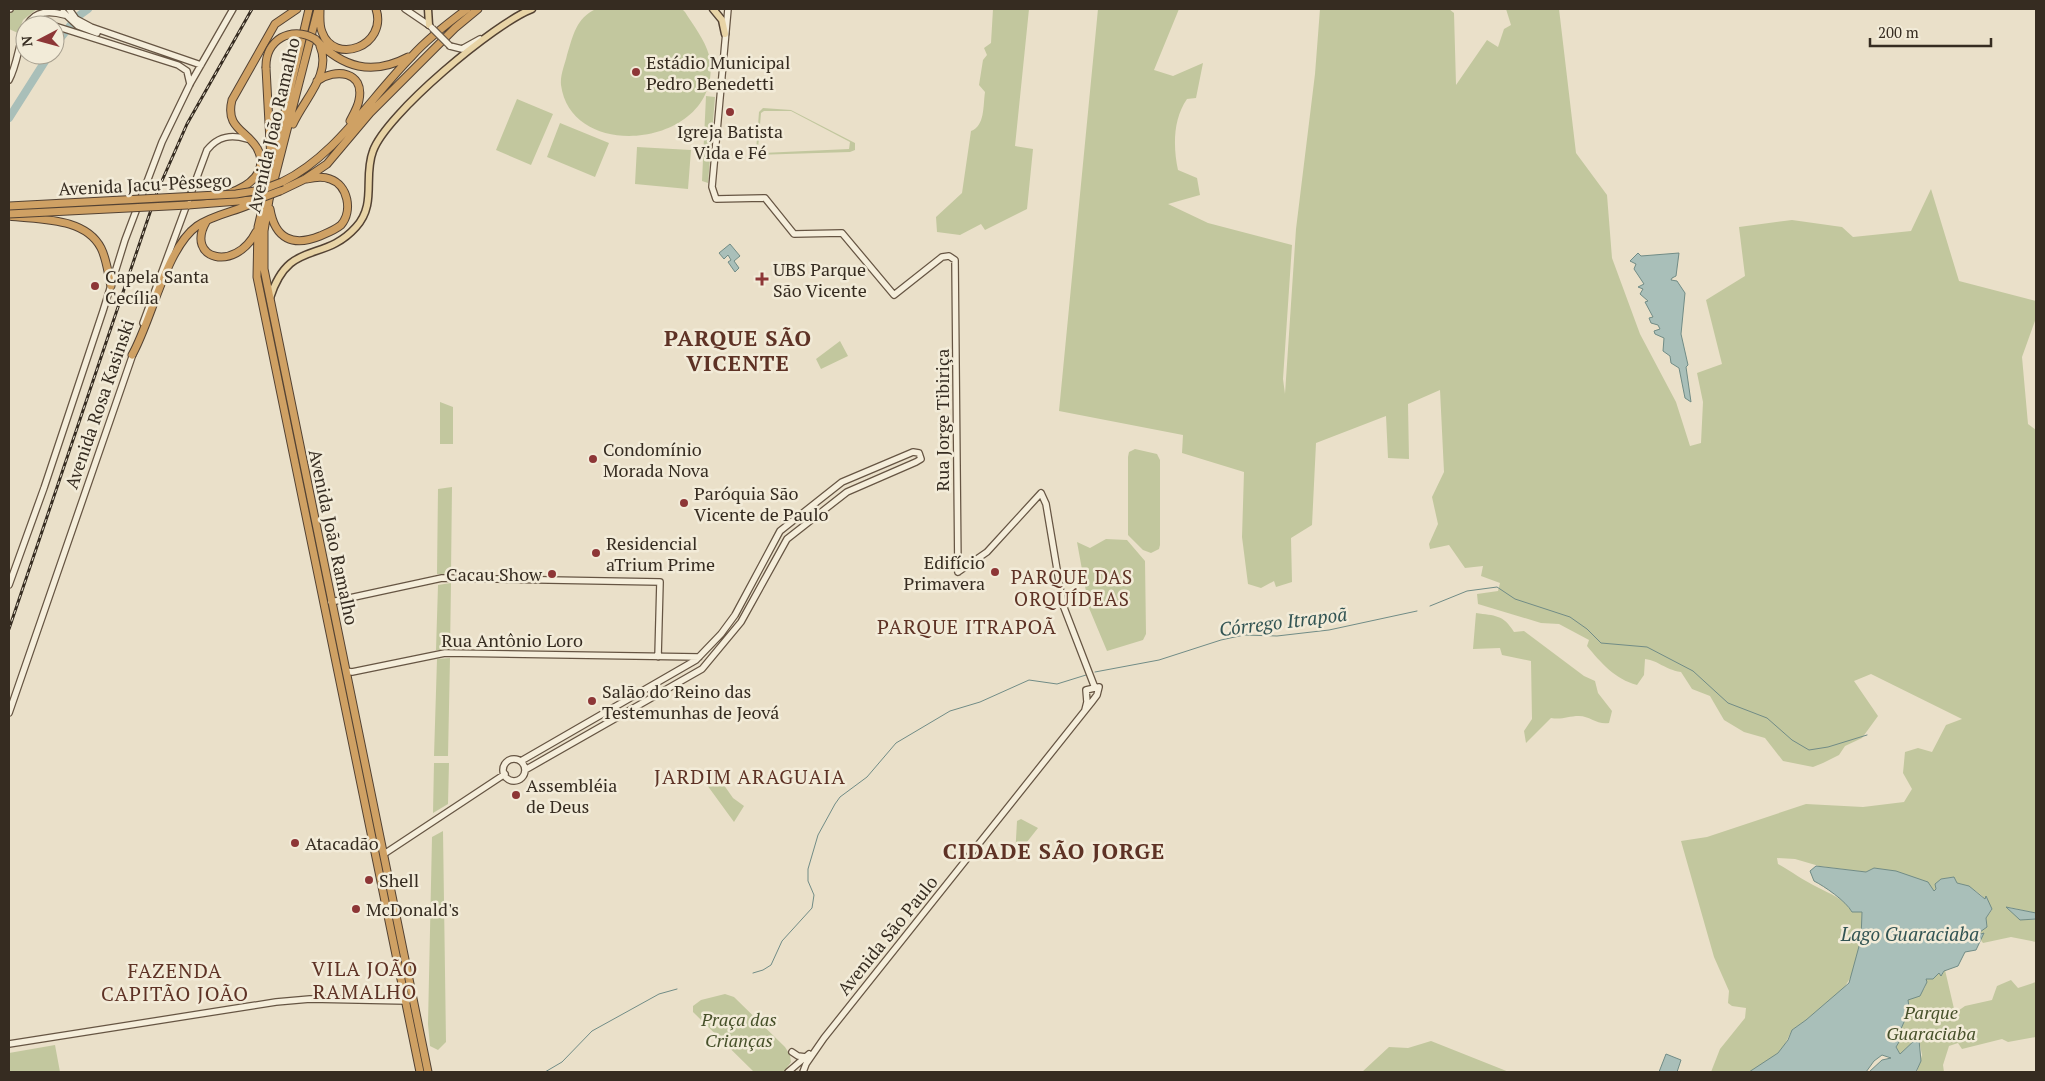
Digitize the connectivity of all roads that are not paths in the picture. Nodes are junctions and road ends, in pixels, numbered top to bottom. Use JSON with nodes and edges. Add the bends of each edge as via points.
{"nodes":[{"id":1,"x":60,"y":9,"type":"edge"},
{"id":2,"x":69,"y":9,"type":"edge"},
{"id":3,"x":233,"y":9,"type":"edge"},
{"id":4,"x":296,"y":9,"type":"edge"},
{"id":5,"x":309,"y":9,"type":"edge"},
{"id":6,"x":319,"y":9,"type":"edge"},
{"id":7,"x":376,"y":9,"type":"edge"},
{"id":8,"x":405,"y":9,"type":"edge"},
{"id":9,"x":428,"y":9,"type":"edge"},
{"id":10,"x":467,"y":9,"type":"edge"},
{"id":11,"x":478,"y":9,"type":"edge"},
{"id":12,"x":532,"y":9,"type":"edge"},
{"id":13,"x":715,"y":9,"type":"edge"},
{"id":14,"x":724,"y":9,"type":"edge"},
{"id":15,"x":728,"y":9,"type":"edge"},
{"id":16,"x":32,"y":15,"type":"edge"},
{"id":17,"x":64,"y":15,"type":"edge"},
{"id":18,"x":65,"y":15,"type":"edge"},
{"id":19,"x":69,"y":17,"type":"junction"},
{"id":20,"x":65,"y":26,"type":"edge"},
{"id":21,"x":430,"y":26,"type":"junction"},
{"id":22,"x":79,"y":27,"type":"junction"},
{"id":23,"x":494,"y":30,"type":"junction"},
{"id":24,"x":725,"y":34,"type":"junction"},
{"id":25,"x":317,"y":41,"type":"junction"},
{"id":26,"x":412,"y":55,"type":"junction"},
{"id":27,"x":16,"y":65,"type":"edge"},
{"id":28,"x":200,"y":65,"type":"junction"},
{"id":29,"x":9,"y":80,"type":"edge"},
{"id":30,"x":315,"y":83,"type":"junction"},
{"id":31,"x":190,"y":84,"type":"junction"},
{"id":32,"x":345,"y":131,"type":"junction"},
{"id":33,"x":286,"y":137,"type":"junction"},
{"id":34,"x":249,"y":140,"type":"junction"},
{"id":35,"x":272,"y":168,"type":"junction"},
{"id":36,"x":305,"y":179,"type":"junction"},
{"id":37,"x":223,"y":195,"type":"junction"},
{"id":38,"x":266,"y":199,"type":"junction"},
{"id":39,"x":9,"y":206,"type":"edge"},
{"id":40,"x":9,"y":215,"type":"edge"},
{"id":41,"x":207,"y":220,"type":"junction"},
{"id":42,"x":258,"y":227,"type":"junction"},
{"id":43,"x":111,"y":286,"type":"junction"},
{"id":44,"x":269,"y":300,"type":"junction"},
{"id":45,"x":132,"y":355,"type":"junction"},
{"id":46,"x":795,"y":520,"type":"junction"},
{"id":47,"x":802,"y":528,"type":"junction"},
{"id":48,"x":9,"y":585,"type":"edge"},
{"id":49,"x":332,"y":602,"type":"junction"},
{"id":50,"x":324,"y":607,"type":"junction"},
{"id":51,"x":329,"y":629,"type":"junction"},
{"id":52,"x":658,"y":657,"type":"junction"},
{"id":53,"x":681,"y":657,"type":"junction"},
{"id":54,"x":699,"y":657,"type":"junction"},
{"id":55,"x":688,"y":666,"type":"junction"},
{"id":56,"x":704,"y":666,"type":"junction"},
{"id":57,"x":346,"y":671,"type":"junction"},
{"id":58,"x":697,"y":672,"type":"junction"},
{"id":59,"x":1097,"y":687,"type":"junction"},
{"id":60,"x":1085,"y":710,"type":"junction"},
{"id":61,"x":9,"y":713,"type":"edge"},
{"id":62,"x":521,"y":761,"type":"junction"},
{"id":63,"x":525,"y":770,"type":"junction"},
{"id":64,"x":504,"y":774,"type":"junction"},
{"id":65,"x":384,"y":854,"type":"junction"},
{"id":66,"x":376,"y":859,"type":"junction"},
{"id":67,"x":407,"y":1001,"type":"junction"},
{"id":68,"x":824,"y":1038,"type":"junction"},
{"id":69,"x":9,"y":1044,"type":"edge"},
{"id":70,"x":792,"y":1052,"type":"dead end"},
{"id":71,"x":806,"y":1057,"type":"junction"},
{"id":72,"x":797,"y":1066,"type":"junction"},
{"id":73,"x":420,"y":1072,"type":"edge"},
{"id":74,"x":428,"y":1072,"type":"edge"},
{"id":75,"x":788,"y":1072,"type":"edge"},
{"id":76,"x":802,"y":1072,"type":"edge"}],
"edges":[{"from":1,"to":19,"type":"main road"},
{"from":2,"to":19,"type":"main road"},
{"from":3,"to":28,"type":"main road"},
{"from":4,"to":34,"type":"highway","via":[[275,24],[232,100],[232,119]]},
{"from":5,"to":35,"type":"highway","name":"Avenida João Ramalho"},
{"from":6,"to":7,"type":"highway","via":[[324,38],[333,46],[349,49],[361,46],[374,35],[379,22]]},
{"from":6,"to":33,"type":"highway","name":"Avenida João Ramalho","via":[[299,75]]},
{"from":8,"to":21,"type":"main road"},
{"from":9,"to":21,"type":"main road"},
{"from":10,"to":26,"type":"highway"},
{"from":11,"to":36,"type":"highway","via":[[370,113],[327,164]]},
{"from":12,"to":23,"type":"main road"},
{"from":13,"to":14,"type":"main road"},
{"from":13,"to":24,"type":"main road"},
{"from":15,"to":24,"type":"main road"},
{"from":16,"to":17,"type":"main road","via":[[50,9]]},
{"from":18,"to":19,"type":"main road"},
{"from":19,"to":22,"type":"main road"},
{"from":20,"to":22,"type":"main road"},
{"from":21,"to":23,"type":"main road","bridge":true,"via":[[457,49],[466,48]]},
{"from":22,"to":28,"type":"main road"},
{"from":22,"to":31,"type":"main road","via":[[178,65],[187,71]]},
{"from":23,"to":44,"type":"main road","via":[[454,62],[380,136],[369,166],[369,201],[357,227],[336,243],[289,263],[277,278]]},
{"from":24,"to":59,"type":"main road","name":"Rua Jorge Tibiriça","via":[[712,187],[716,199],[765,198],[794,234],[842,233],[894,295],[942,257],[954,258],[958,572],[987,552],[1041,494],[1046,504],[1063,605]]},
{"from":25,"to":26,"type":"highway","via":[[338,59],[366,68],[392,65]]},
{"from":25,"to":30,"type":"highway","via":[[324,63]]},
{"from":25,"to":35,"type":"highway","bridge":true,"via":[[295,33],[281,37],[267,53]]},
{"from":26,"to":32,"type":"highway","name":"Avenida Jacu-Pêssego"},
{"from":27,"to":29,"type":"main road"},
{"from":28,"to":31,"type":"main road"},
{"from":30,"to":32,"type":"highway","via":[[338,72],[351,76],[358,85],[360,99]]},
{"from":30,"to":33,"type":"highway"},
{"from":31,"to":43,"type":"main road","via":[[162,142]]},
{"from":32,"to":37,"type":"highway","name":"Avenida Jacu-Pêssego","bridge":true,"via":[[313,164],[282,182],[261,190]]},
{"from":33,"to":38,"type":"highway","name":"Avenida João Ramalho"},
{"from":34,"to":37,"type":"highway","bridge":true,"via":[[260,156],[256,178],[247,186]]},
{"from":34,"to":45,"type":"main road","name":"Avenida Rosa Kasinski","via":[[235,136],[222,138],[207,150]]},
{"from":35,"to":42,"type":"highway","name":"Avenida João Ramalho"},
{"from":36,"to":38,"type":"highway","name":"Avenida Jacu-Pêssego","bridge":true},
{"from":36,"to":38,"type":"highway","via":[[331,179],[342,188],[347,203],[346,216],[339,227],[306,241],[290,240],[274,226]]},
{"from":37,"to":39,"type":"highway","name":"Avenida Jacu-Pêssego","bridge":true},
{"from":38,"to":40,"type":"highway","name":"Avenida Jacu-Pêssego","bridge":true},
{"from":38,"to":41,"type":"highway"},
{"from":38,"to":44,"type":"highway","name":"Avenida João Ramalho","via":[[263,260]]},
{"from":40,"to":43,"type":"highway","via":[[74,225],[90,234],[105,257]]},
{"from":41,"to":42,"type":"highway","via":[[202,246],[211,255],[222,258],[237,254],[252,240]]},
{"from":41,"to":45,"type":"highway","via":[[188,234],[170,265],[147,326]]},
{"from":42,"to":50,"type":"highway","name":"Avenida João Ramalho","via":[[258,285]]},
{"from":43,"to":48,"type":"main road"},
{"from":44,"to":49,"type":"highway","name":"Avenida João Ramalho"},
{"from":45,"to":61,"type":"main road","name":"Avenida Rosa Kasinski"},
{"from":46,"to":47,"type":"main road"},
{"from":46,"to":47,"type":"main road","via":[[846,480],[913,452],[920,454],[916,462],[847,492]]},
{"from":46,"to":54,"type":"main road","via":[[777,535],[735,615]]},
{"from":47,"to":56,"type":"main road","via":[[787,539],[752,605]]},
{"from":49,"to":50,"type":"highway"},
{"from":49,"to":52,"type":"main road","via":[[442,578],[660,582]]},
{"from":49,"to":57,"type":"highway","name":"Avenida João Ramalho"},
{"from":50,"to":51,"type":"highway","name":"Avenida João Ramalho"},
{"from":51,"to":57,"type":"highway","via":[[340,665]]},
{"from":51,"to":66,"type":"highway","name":"Avenida João Ramalho"},
{"from":52,"to":53,"type":"main road","name":"Rua Antônio Loro"},
{"from":52,"to":57,"type":"main road","name":"Rua Antônio Loro","via":[[445,654]]},
{"from":53,"to":54,"type":"main road","name":"Rua Antônio Loro"},
{"from":53,"to":55,"type":"main road"},
{"from":54,"to":55,"type":"main road"},
{"from":54,"to":56,"type":"main road"},
{"from":55,"to":58,"type":"main road"},
{"from":55,"to":62,"type":"main road"},
{"from":56,"to":58,"type":"main road"},
{"from":57,"to":65,"type":"highway","name":"Avenida João Ramalho"},
{"from":58,"to":63,"type":"main road"},
{"from":59,"to":60,"type":"main road","name":"Avenida São Paulo","via":[[1097,695]]},
{"from":59,"to":60,"type":"main road","via":[[1086,690]]},
{"from":60,"to":68,"type":"main road","name":"Avenida São Paulo"},
{"from":62,"to":63,"type":"main road"},
{"from":62,"to":64,"type":"main road","via":[[508,761]]},
{"from":63,"to":64,"type":"main road","via":[[518,780],[511,780]]},
{"from":64,"to":65,"type":"main road"},
{"from":65,"to":66,"type":"highway"},
{"from":65,"to":74,"type":"highway","name":"Avenida João Ramalho"},
{"from":66,"to":67,"type":"highway","name":"Avenida João Ramalho"},
{"from":67,"to":69,"type":"main road","via":[[330,999],[276,1002]]},
{"from":67,"to":73,"type":"highway","name":"Avenida João Ramalho"},
{"from":68,"to":71,"type":"main road","name":"Avenida São Paulo"},
{"from":68,"to":76,"type":"main road","name":"Avenida São Paulo"},
{"from":70,"to":71,"type":"main road"},
{"from":71,"to":72,"type":"main road","name":"Avenida São Paulo"},
{"from":72,"to":75,"type":"main road","name":"Avenida São Paulo"},
{"from":72,"to":76,"type":"main road"}]}
